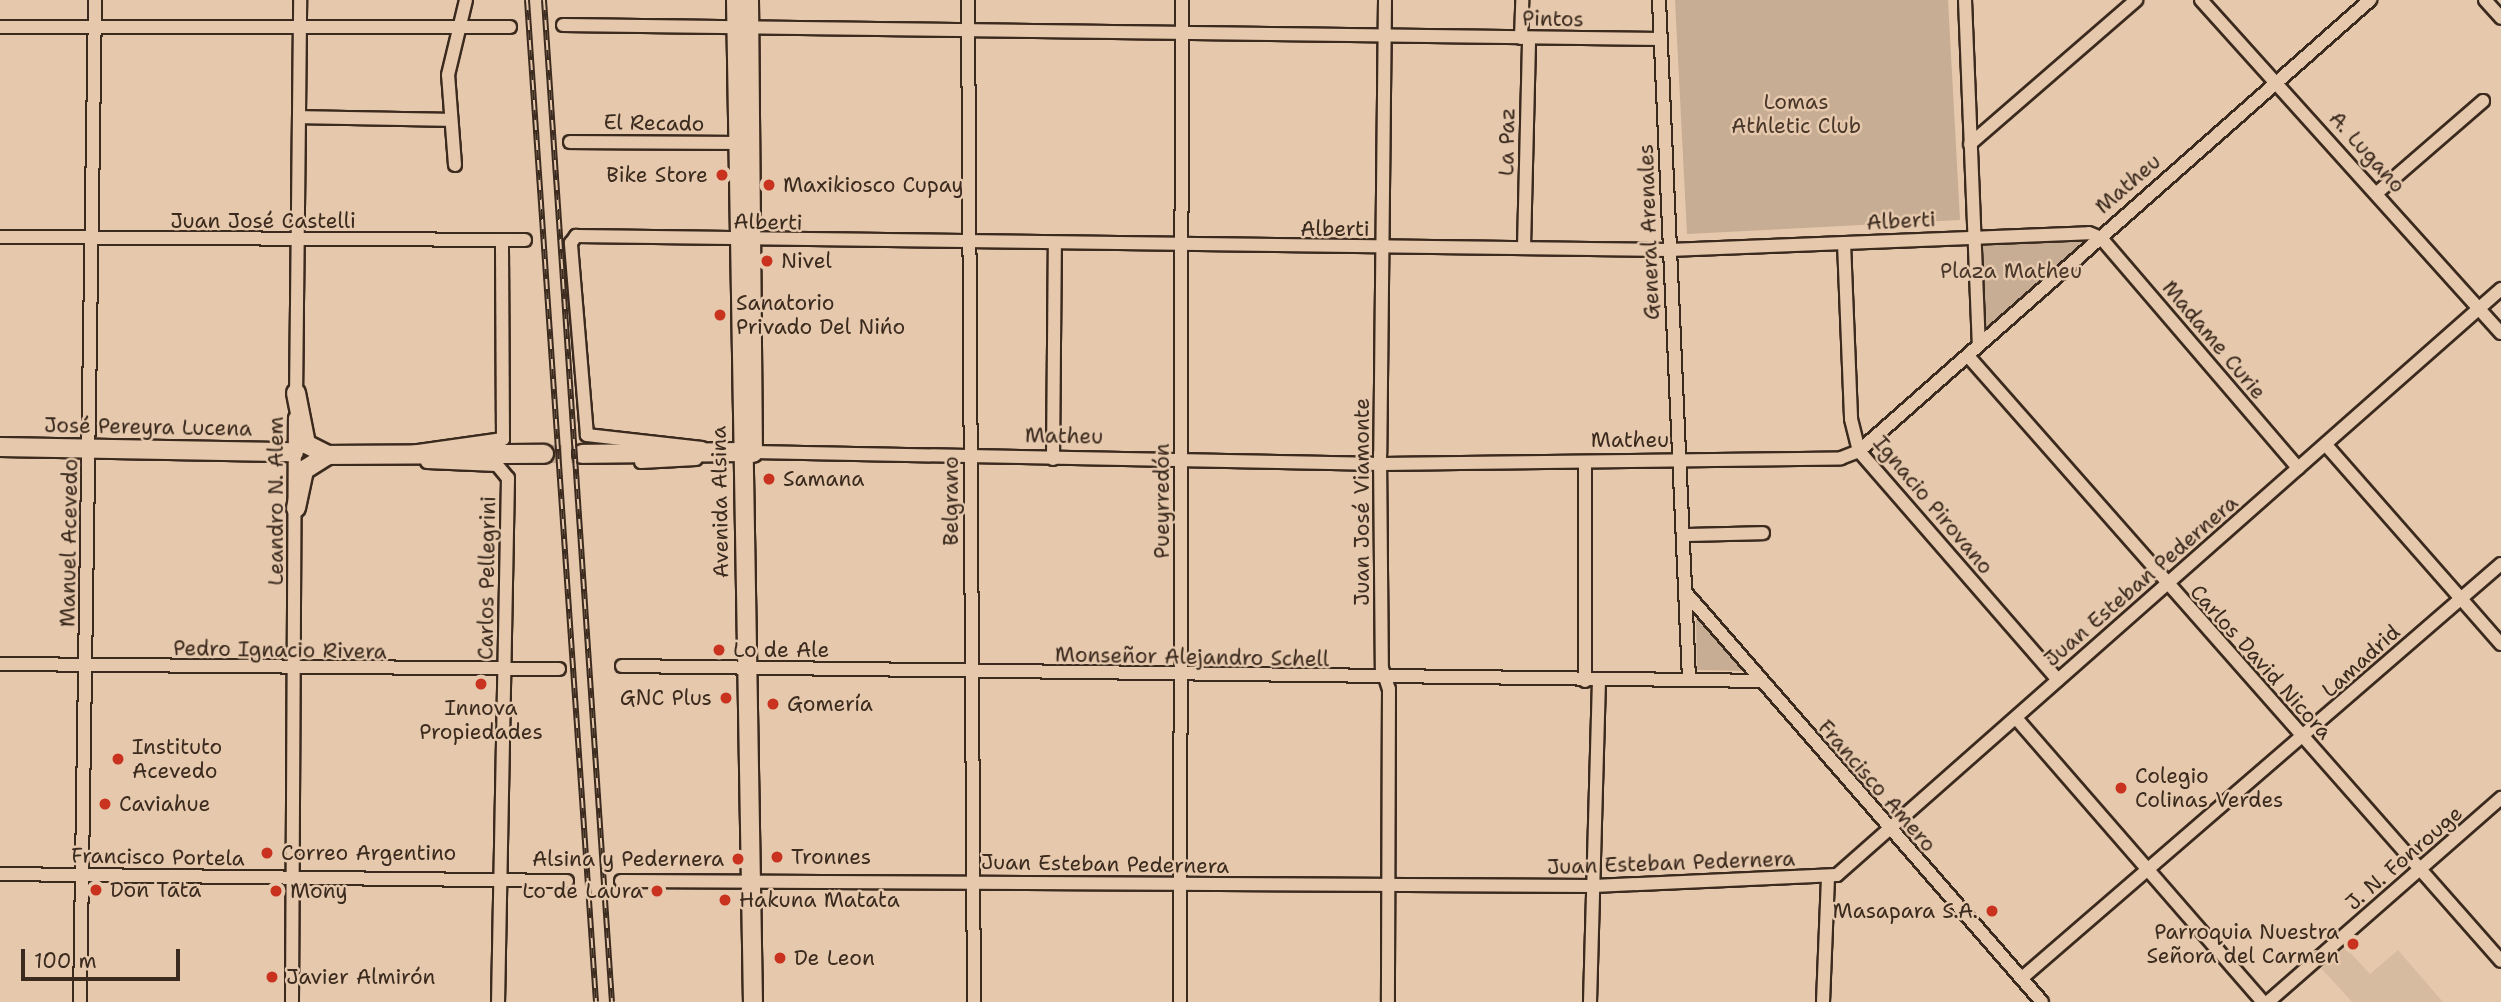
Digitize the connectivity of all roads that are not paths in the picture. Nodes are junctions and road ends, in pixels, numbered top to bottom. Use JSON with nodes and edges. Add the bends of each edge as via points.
{"nodes":[{"id":1,"x":95,"y":0,"type":"edge"},
{"id":2,"x":300,"y":0,"type":"edge"},
{"id":3,"x":466,"y":0,"type":"edge"},
{"id":4,"x":736,"y":0,"type":"edge"},
{"id":5,"x":749,"y":0,"type":"edge"},
{"id":6,"x":968,"y":0,"type":"edge"},
{"id":7,"x":1182,"y":0,"type":"edge"},
{"id":8,"x":1385,"y":0,"type":"edge"},
{"id":9,"x":1522,"y":0,"type":"edge"},
{"id":10,"x":1659,"y":0,"type":"edge"},
{"id":11,"x":1965,"y":0,"type":"edge"},
{"id":12,"x":2136,"y":0,"type":"edge"},
{"id":13,"x":2201,"y":0,"type":"edge"},
{"id":14,"x":2370,"y":0,"type":"edge"},
{"id":15,"x":2485,"y":0,"type":"edge"},
{"id":16,"x":2501,"y":18,"type":"edge"},
{"id":17,"x":459,"y":25,"type":"junction"},
{"id":18,"x":563,"y":25,"type":"dead end"},
{"id":19,"x":0,"y":27,"type":"edge"},
{"id":20,"x":510,"y":27,"type":"dead end"},
{"id":21,"x":743,"y":28,"type":"junction"},
{"id":22,"x":95,"y":31,"type":"junction"},
{"id":23,"x":300,"y":31,"type":"junction"},
{"id":24,"x":968,"y":31,"type":"junction"},
{"id":25,"x":1182,"y":36,"type":"junction"},
{"id":26,"x":1384,"y":36,"type":"junction"},
{"id":27,"x":1525,"y":38,"type":"junction"},
{"id":28,"x":1660,"y":39,"type":"junction"},
{"id":29,"x":2277,"y":82,"type":"junction"},
{"id":30,"x":2483,"y":101,"type":"dead end"},
{"id":31,"x":299,"y":117,"type":"junction"},
{"id":32,"x":452,"y":120,"type":"junction"},
{"id":33,"x":570,"y":142,"type":"dead end"},
{"id":34,"x":737,"y":143,"type":"junction"},
{"id":35,"x":1970,"y":144,"type":"junction"},
{"id":36,"x":455,"y":166,"type":"dead end"},
{"id":37,"x":2378,"y":192,"type":"junction"},
{"id":38,"x":0,"y":237,"type":"edge"},
{"id":39,"x":1975,"y":237,"type":"junction"},
{"id":40,"x":2101,"y":238,"type":"junction"},
{"id":41,"x":93,"y":239,"type":"junction"},
{"id":42,"x":502,"y":240,"type":"junction"},
{"id":43,"x":525,"y":240,"type":"dead end"},
{"id":44,"x":298,"y":241,"type":"junction"},
{"id":45,"x":745,"y":241,"type":"junction"},
{"id":46,"x":1844,"y":243,"type":"junction"},
{"id":47,"x":966,"y":244,"type":"junction"},
{"id":48,"x":1055,"y":244,"type":"junction"},
{"id":49,"x":1182,"y":247,"type":"junction"},
{"id":50,"x":1524,"y":247,"type":"junction"},
{"id":51,"x":1381,"y":248,"type":"junction"},
{"id":52,"x":1669,"y":250,"type":"junction"},
{"id":53,"x":2501,"y":289,"type":"edge"},
{"id":54,"x":2480,"y":308,"type":"junction"},
{"id":55,"x":2501,"y":333,"type":"edge"},
{"id":56,"x":1979,"y":345,"type":"junction"},
{"id":57,"x":1968,"y":356,"type":"junction"},
{"id":58,"x":296,"y":393,"type":"junction"},
{"id":59,"x":740,"y":429,"type":"junction"},
{"id":60,"x":2326,"y":445,"type":"junction"},
{"id":61,"x":0,"y":447,"type":"edge"},
{"id":62,"x":90,"y":448,"type":"junction"},
{"id":63,"x":587,"y":451,"type":"joint"},
{"id":64,"x":1859,"y":451,"type":"junction"},
{"id":65,"x":294,"y":452,"type":"junction"},
{"id":66,"x":718,"y":452,"type":"junction"},
{"id":67,"x":747,"y":452,"type":"junction"},
{"id":68,"x":408,"y":454,"type":"junction"},
{"id":69,"x":544,"y":454,"type":"tunnel mouth"},
{"id":70,"x":328,"y":455,"type":"junction"},
{"id":71,"x":970,"y":457,"type":"junction"},
{"id":72,"x":1054,"y":458,"type":"junction"},
{"id":73,"x":1181,"y":462,"type":"junction"},
{"id":74,"x":1585,"y":463,"type":"junction"},
{"id":75,"x":1678,"y":463,"type":"junction"},
{"id":76,"x":1382,"y":464,"type":"junction"},
{"id":77,"x":2298,"y":468,"type":"junction"},
{"id":78,"x":741,"y":472,"type":"junction"},
{"id":79,"x":296,"y":508,"type":"junction"},
{"id":80,"x":1763,"y":533,"type":"dead end"},
{"id":81,"x":1683,"y":535,"type":"junction"},
{"id":82,"x":2501,"y":564,"type":"edge"},
{"id":83,"x":2166,"y":585,"type":"junction"},
{"id":84,"x":1686,"y":593,"type":"junction"},
{"id":85,"x":2461,"y":598,"type":"junction"},
{"id":86,"x":2501,"y":644,"type":"edge"},
{"id":87,"x":0,"y":664,"type":"edge"},
{"id":88,"x":86,"y":666,"type":"junction"},
{"id":89,"x":622,"y":666,"type":"dead end"},
{"id":90,"x":752,"y":667,"type":"junction"},
{"id":91,"x":559,"y":669,"type":"dead end"},
{"id":92,"x":505,"y":670,"type":"junction"},
{"id":93,"x":293,"y":671,"type":"junction"},
{"id":94,"x":970,"y":672,"type":"junction"},
{"id":95,"x":1182,"y":676,"type":"junction"},
{"id":96,"x":1385,"y":679,"type":"junction"},
{"id":97,"x":1689,"y":680,"type":"junction"},
{"id":98,"x":2059,"y":680,"type":"junction"},
{"id":99,"x":1585,"y":681,"type":"junction"},
{"id":100,"x":1599,"y":681,"type":"junction"},
{"id":101,"x":1761,"y":681,"type":"junction"},
{"id":102,"x":2016,"y":718,"type":"junction"},
{"id":103,"x":2303,"y":738,"type":"junction"},
{"id":104,"x":2501,"y":798,"type":"edge"},
{"id":105,"x":1889,"y":829,"type":"junction"},
{"id":106,"x":2420,"y":870,"type":"junction"},
{"id":107,"x":2147,"y":871,"type":"junction"},
{"id":108,"x":0,"y":874,"type":"edge"},
{"id":109,"x":82,"y":875,"type":"junction"},
{"id":110,"x":1828,"y":877,"type":"junction"},
{"id":111,"x":292,"y":878,"type":"junction"},
{"id":112,"x":500,"y":880,"type":"junction"},
{"id":113,"x":756,"y":880,"type":"junction"},
{"id":114,"x":567,"y":881,"type":"dead end"},
{"id":115,"x":621,"y":881,"type":"dead end"},
{"id":116,"x":973,"y":882,"type":"junction"},
{"id":117,"x":1180,"y":884,"type":"junction"},
{"id":118,"x":1594,"y":886,"type":"junction"},
{"id":119,"x":1389,"y":887,"type":"junction"},
{"id":120,"x":2501,"y":961,"type":"edge"},
{"id":121,"x":2022,"y":978,"type":"junction"},
{"id":122,"x":80,"y":1002,"type":"edge"},
{"id":123,"x":292,"y":1002,"type":"edge"},
{"id":124,"x":498,"y":1002,"type":"edge"},
{"id":125,"x":753,"y":1002,"type":"edge"},
{"id":126,"x":763,"y":1002,"type":"edge"},
{"id":127,"x":974,"y":1002,"type":"edge"},
{"id":128,"x":1180,"y":1002,"type":"edge"},
{"id":129,"x":1388,"y":1002,"type":"edge"},
{"id":130,"x":1590,"y":1002,"type":"edge"},
{"id":131,"x":1823,"y":1002,"type":"edge"},
{"id":132,"x":2042,"y":1002,"type":"edge"},
{"id":133,"x":2266,"y":1002,"type":"edge"}],
"edges":[{"from":1,"to":22,"type":"street","name":"Manuel Acevedo"},
{"from":2,"to":23,"type":"street","name":"Leandro N. Alem"},
{"from":3,"to":17,"type":"street"},
{"from":4,"to":21,"type":"main road","name":"Avenida Alsina"},
{"from":5,"to":21,"type":"main road","name":"Avenida Alsina"},
{"from":6,"to":24,"type":"street","name":"Belgrano"},
{"from":7,"to":25,"type":"street","name":"Pueyrredón"},
{"from":8,"to":26,"type":"street","name":"Juan José Viamonte"},
{"from":9,"to":27,"type":"street","name":"La Paz"},
{"from":10,"to":28,"type":"street","name":"General Arenales"},
{"from":11,"to":35,"type":"street"},
{"from":12,"to":35,"type":"street"},
{"from":13,"to":29,"type":"street","name":"A. Lugano"},
{"from":14,"to":29,"type":"street","name":"Matheu"},
{"from":15,"to":16,"type":"street"},
{"from":17,"to":20,"type":"street"},
{"from":17,"to":23,"type":"street"},
{"from":17,"to":32,"type":"street","via":[[449,67]]},
{"from":18,"to":21,"type":"street","name":"Pintos"},
{"from":19,"to":22,"type":"street"},
{"from":21,"to":24,"type":"street","name":"Pintos"},
{"from":21,"to":34,"type":"main road","name":"Avenida Alsina"},
{"from":21,"to":45,"type":"main road","name":"Avenida Alsina"},
{"from":22,"to":23,"type":"street"},
{"from":22,"to":41,"type":"street","name":"Manuel Acevedo"},
{"from":23,"to":31,"type":"street","name":"Leandro N. Alem"},
{"from":24,"to":25,"type":"street","name":"Pintos"},
{"from":24,"to":47,"type":"street","name":"Belgrano"},
{"from":25,"to":26,"type":"street","name":"Pintos"},
{"from":25,"to":49,"type":"street","name":"Pueyrredón"},
{"from":26,"to":27,"type":"street","name":"Pintos"},
{"from":26,"to":51,"type":"street","name":"Juan José Viamonte"},
{"from":27,"to":28,"type":"street","name":"Pintos"},
{"from":27,"to":50,"type":"street","name":"La Paz"},
{"from":28,"to":52,"type":"street","name":"General Arenales"},
{"from":29,"to":37,"type":"street","name":"A. Lugano"},
{"from":29,"to":40,"type":"street","name":"Matheu"},
{"from":30,"to":37,"type":"street"},
{"from":31,"to":32,"type":"street"},
{"from":31,"to":44,"type":"street","name":"Leandro N. Alem"},
{"from":32,"to":36,"type":"street"},
{"from":33,"to":34,"type":"street","name":"El Recado"},
{"from":34,"to":45,"type":"main road","name":"Avenida Alsina"},
{"from":35,"to":39,"type":"street"},
{"from":37,"to":54,"type":"street","name":"A. Lugano"},
{"from":38,"to":41,"type":"street","name":"Juan José Castelli"},
{"from":39,"to":40,"type":"street","name":"Alberti"},
{"from":39,"to":46,"type":"street","name":"Alberti"},
{"from":39,"to":56,"type":"street"},
{"from":40,"to":56,"type":"street","name":"Matheu"},
{"from":40,"to":77,"type":"street","name":"Madame Curie"},
{"from":41,"to":44,"type":"street","name":"Juan José Castelli"},
{"from":41,"to":62,"type":"street","name":"Manuel Acevedo"},
{"from":42,"to":43,"type":"street","name":"Juan José Castelli"},
{"from":42,"to":44,"type":"street","name":"Juan José Castelli"},
{"from":42,"to":68,"type":"street","via":[[503,439],[427,445]]},
{"from":44,"to":58,"type":"street","name":"Leandro N. Alem"},
{"from":45,"to":47,"type":"street","name":"Alberti"},
{"from":45,"to":59,"type":"main road","name":"Avenida Alsina"},
{"from":45,"to":63,"type":"street","name":"Alberti","via":[[576,236],[571,243]]},
{"from":45,"to":67,"type":"main road","name":"Avenida Alsina"},
{"from":46,"to":52,"type":"street","name":"Alberti"},
{"from":46,"to":64,"type":"street","name":"Ignacio Pirovano","via":[[1851,419]]},
{"from":47,"to":48,"type":"street","name":"Alberti"},
{"from":47,"to":71,"type":"street","name":"Belgrano"},
{"from":48,"to":49,"type":"street","name":"Alberti"},
{"from":48,"to":72,"type":"street"},
{"from":49,"to":51,"type":"street","name":"Alberti"},
{"from":49,"to":73,"type":"street","name":"Pueyrredón"},
{"from":50,"to":51,"type":"street","name":"Alberti"},
{"from":50,"to":52,"type":"street","name":"Alberti"},
{"from":51,"to":76,"type":"street","name":"Juan José Viamonte"},
{"from":52,"to":75,"type":"street","name":"General Arenales"},
{"from":53,"to":54,"type":"street","name":"Juan Esteban Pedernera"},
{"from":54,"to":55,"type":"street","name":"A. Lugano"},
{"from":54,"to":60,"type":"street","name":"Juan Esteban Pedernera"},
{"from":56,"to":57,"type":"street","name":"Matheu"},
{"from":57,"to":64,"type":"street","name":"Matheu"},
{"from":57,"to":83,"type":"street","name":"Carlos David Nicora"},
{"from":58,"to":65,"type":"street","name":"Leandro N. Alem"},
{"from":58,"to":70,"type":"main road","via":[[306,444]]},
{"from":59,"to":66,"type":"street"},
{"from":59,"to":67,"type":"main road","name":"Avenida Alsina"},
{"from":60,"to":77,"type":"street","name":"Juan Esteban Pedernera"},
{"from":60,"to":85,"type":"street"},
{"from":61,"to":62,"type":"main road","name":"José Pereyra Lucena"},
{"from":62,"to":65,"type":"main road","name":"José Pereyra Lucena"},
{"from":62,"to":88,"type":"street","name":"Manuel Acevedo"},
{"from":63,"to":66,"type":"main road","name":"Matheu"},
{"from":64,"to":75,"type":"street","name":"Matheu","via":[[1835,459]]},
{"from":64,"to":98,"type":"street","name":"Ignacio Pirovano"},
{"from":65,"to":79,"type":"street","name":"Leandro N. Alem"},
{"from":66,"to":67,"type":"main road","name":"Matheu"},
{"from":66,"to":78,"type":"street"},
{"from":67,"to":71,"type":"street","name":"Matheu"},
{"from":67,"to":78,"type":"main road","name":"Avenida Alsina"},
{"from":67,"to":90,"type":"main road","name":"Avenida Alsina"},
{"from":68,"to":69,"type":"main road"},
{"from":68,"to":70,"type":"main road"},
{"from":68,"to":92,"type":"street","name":"Carlos Pellegrini","via":[[505,470]]},
{"from":70,"to":79,"type":"main road","via":[[304,470]]},
{"from":71,"to":72,"type":"street","name":"Matheu"},
{"from":71,"to":94,"type":"street","name":"Belgrano"},
{"from":72,"to":73,"type":"street","name":"Matheu"},
{"from":73,"to":76,"type":"street","name":"Matheu"},
{"from":73,"to":95,"type":"street","name":"Pueyrredón"},
{"from":74,"to":75,"type":"street","name":"Matheu"},
{"from":74,"to":76,"type":"street","name":"Matheu"},
{"from":74,"to":99,"type":"street"},
{"from":75,"to":81,"type":"street"},
{"from":76,"to":96,"type":"street","name":"Juan José Viamonte"},
{"from":77,"to":83,"type":"street","name":"Juan Esteban Pedernera"},
{"from":78,"to":90,"type":"main road","name":"Avenida Alsina"},
{"from":79,"to":93,"type":"street","name":"Leandro N. Alem"},
{"from":80,"to":81,"type":"street"},
{"from":81,"to":84,"type":"street"},
{"from":82,"to":85,"type":"street","name":"Lamadrid"},
{"from":83,"to":98,"type":"street","name":"Juan Esteban Pedernera"},
{"from":83,"to":103,"type":"street","name":"Carlos David Nicora"},
{"from":84,"to":97,"type":"street"},
{"from":84,"to":101,"type":"street","name":"Francisco Amero"},
{"from":85,"to":86,"type":"street"},
{"from":85,"to":103,"type":"street","name":"Lamadrid"},
{"from":87,"to":88,"type":"street","name":"Pedro Ignacio Rivera"},
{"from":88,"to":93,"type":"street","name":"Pedro Ignacio Rivera"},
{"from":88,"to":109,"type":"street","name":"Manuel Acevedo"},
{"from":89,"to":90,"type":"street","name":"Monseñor Alejandro Schell"},
{"from":90,"to":94,"type":"street","name":"Monseñor Alejandro Schell"},
{"from":90,"to":113,"type":"main road","name":"Avenida Alsina"},
{"from":91,"to":92,"type":"street","name":"Pedro Ignacio Rivera"},
{"from":92,"to":93,"type":"street","name":"Pedro Ignacio Rivera"},
{"from":92,"to":112,"type":"street","name":"Carlos Pellegrini"},
{"from":93,"to":111,"type":"street","name":"Leandro N. Alem"},
{"from":94,"to":95,"type":"street","name":"Monseñor Alejandro Schell"},
{"from":94,"to":116,"type":"street","name":"Belgrano"},
{"from":95,"to":96,"type":"street","name":"Monseñor Alejandro Schell"},
{"from":95,"to":117,"type":"street","name":"Pueyrredón"},
{"from":96,"to":99,"type":"street","name":"Monseñor Alejandro Schell"},
{"from":96,"to":119,"type":"street","name":"Juan José Viamonte"},
{"from":97,"to":100,"type":"street","name":"Monseñor Alejandro Schell"},
{"from":97,"to":101,"type":"street","name":"Monseñor Alejandro Schell"},
{"from":98,"to":102,"type":"street","name":"Juan Esteban Pedernera"},
{"from":99,"to":100,"type":"street","name":"Monseñor Alejandro Schell"},
{"from":100,"to":118,"type":"street"},
{"from":101,"to":105,"type":"street","name":"Francisco Amero"},
{"from":102,"to":105,"type":"street","name":"Juan Esteban Pedernera"},
{"from":102,"to":107,"type":"street"},
{"from":103,"to":106,"type":"street","name":"Carlos David Nicora"},
{"from":103,"to":107,"type":"street","name":"Lamadrid"},
{"from":104,"to":106,"type":"street","name":"J. N. Fonrouge"},
{"from":105,"to":110,"type":"street","name":"Juan Esteban Pedernera","via":[[1843,871]]},
{"from":105,"to":121,"type":"street","name":"Francisco Amero"},
{"from":106,"to":120,"type":"street","name":"Carlos David Nicora"},
{"from":106,"to":133,"type":"street","name":"J. N. Fonrouge"},
{"from":107,"to":121,"type":"street","name":"Lamadrid"},
{"from":107,"to":133,"type":"street"},
{"from":108,"to":109,"type":"street","name":"Francisco Portela"},
{"from":109,"to":111,"type":"street","name":"Francisco Portela"},
{"from":109,"to":122,"type":"street","name":"Manuel Acevedo"},
{"from":110,"to":118,"type":"street","name":"Juan Esteban Pedernera"},
{"from":110,"to":131,"type":"street"},
{"from":111,"to":112,"type":"street","name":"Francisco Portela"},
{"from":111,"to":123,"type":"street","name":"Leandro N. Alem"},
{"from":112,"to":114,"type":"street","name":"Francisco Portela"},
{"from":112,"to":124,"type":"street","name":"Carlos Pellegrini"},
{"from":113,"to":115,"type":"street","name":"Juan Esteban Pedernera"},
{"from":113,"to":116,"type":"street","name":"Juan Esteban Pedernera"},
{"from":113,"to":125,"type":"main road","name":"Avenida Alsina"},
{"from":113,"to":126,"type":"main road","name":"Avenida Alsina"},
{"from":116,"to":117,"type":"street","name":"Juan Esteban Pedernera"},
{"from":116,"to":127,"type":"street","name":"Belgrano"},
{"from":117,"to":119,"type":"street","name":"Juan Esteban Pedernera"},
{"from":117,"to":128,"type":"street","name":"Pueyrredón"},
{"from":118,"to":119,"type":"street","name":"Juan Esteban Pedernera"},
{"from":118,"to":130,"type":"street"},
{"from":119,"to":129,"type":"street","name":"Juan José Viamonte"},
{"from":121,"to":132,"type":"street","name":"Francisco Amero"}]}
